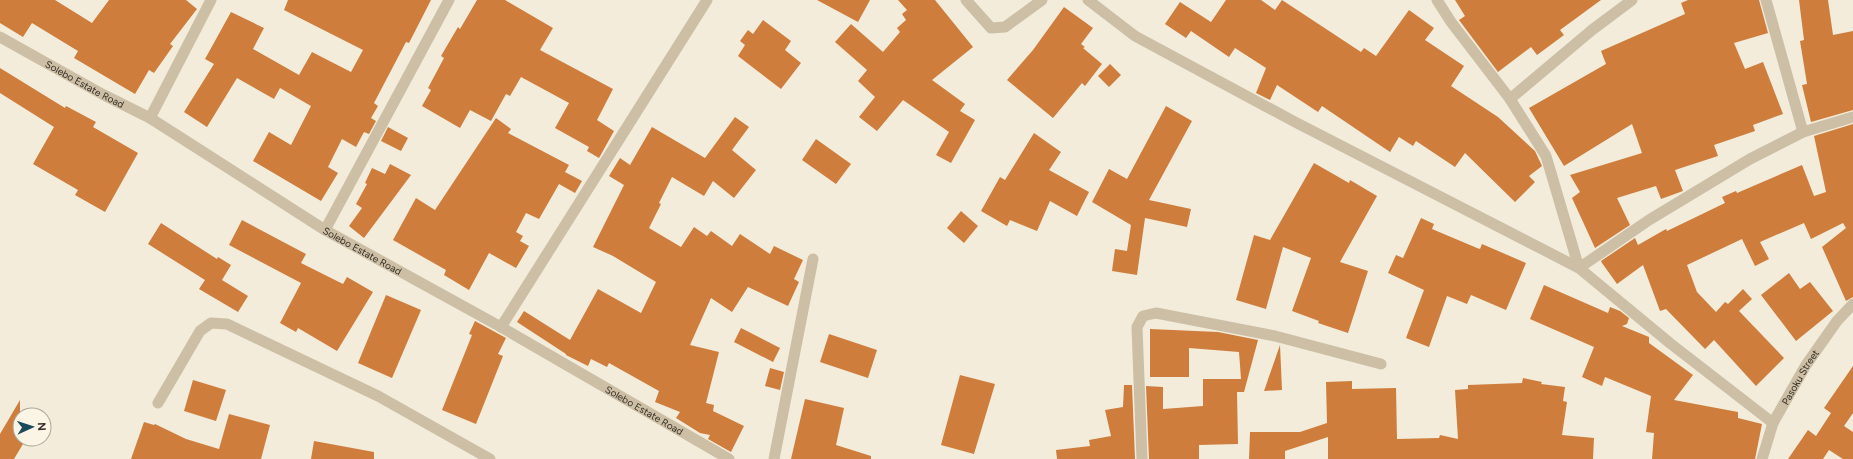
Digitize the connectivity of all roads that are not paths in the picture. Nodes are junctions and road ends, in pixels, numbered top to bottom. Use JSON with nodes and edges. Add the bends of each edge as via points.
{"nodes":[{"id":1,"x":210,"y":0,"type":"edge"},
{"id":2,"x":449,"y":0,"type":"edge"},
{"id":3,"x":707,"y":0,"type":"edge"},
{"id":4,"x":966,"y":0,"type":"edge"},
{"id":5,"x":1042,"y":0,"type":"edge"},
{"id":6,"x":1088,"y":0,"type":"edge"},
{"id":7,"x":1437,"y":0,"type":"edge"},
{"id":8,"x":1632,"y":0,"type":"edge"},
{"id":9,"x":1766,"y":0,"type":"edge"},
{"id":10,"x":0,"y":37,"type":"edge"},
{"id":11,"x":1510,"y":99,"type":"junction"},
{"id":12,"x":1853,"y":117,"type":"edge"},
{"id":13,"x":150,"y":118,"type":"junction"},
{"id":14,"x":1803,"y":132,"type":"junction"},
{"id":15,"x":326,"y":230,"type":"junction"},
{"id":16,"x":814,"y":259,"type":"dead end"},
{"id":17,"x":1578,"y":268,"type":"junction"},
{"id":18,"x":1853,"y":304,"type":"edge"},
{"id":19,"x":501,"y":327,"type":"junction"},
{"id":20,"x":1380,"y":364,"type":"dead end"},
{"id":21,"x":158,"y":403,"type":"dead end"},
{"id":22,"x":1773,"y":423,"type":"junction"},
{"id":23,"x":490,"y":459,"type":"edge"},
{"id":24,"x":729,"y":459,"type":"edge"},
{"id":25,"x":774,"y":459,"type":"edge"},
{"id":26,"x":1142,"y":459,"type":"edge"},
{"id":27,"x":1762,"y":459,"type":"edge"}],
"edges":[{"from":1,"to":13,"type":"street"},
{"from":2,"to":15,"type":"street"},
{"from":3,"to":19,"type":"street"},
{"from":4,"to":5,"type":"street","via":[[991,28],[998,29],[1005,27]]},
{"from":6,"to":17,"type":"street","via":[[1142,39],[1294,122]]},
{"from":7,"to":11,"type":"street"},
{"from":8,"to":11,"type":"street"},
{"from":9,"to":14,"type":"street"},
{"from":10,"to":13,"type":"street","name":"Solebo Estate Road"},
{"from":11,"to":17,"type":"street","via":[[1546,156]]},
{"from":12,"to":14,"type":"street"},
{"from":13,"to":15,"type":"street","name":"Solebo Estate Road"},
{"from":14,"to":17,"type":"street","via":[[1750,159],[1649,220]]},
{"from":15,"to":19,"type":"street","name":"Solebo Estate Road"},
{"from":16,"to":25,"type":"street"},
{"from":17,"to":22,"type":"street","via":[[1670,344]]},
{"from":18,"to":22,"type":"street","name":"Pasoku Street","via":[[1837,321],[1806,365]]},
{"from":19,"to":24,"type":"street","name":"Solebo Estate Road"},
{"from":20,"to":26,"type":"street","via":[[1275,336],[1156,313],[1143,316],[1137,327]]},
{"from":21,"to":23,"type":"street","via":[[200,331],[211,323],[228,324],[378,396]]},
{"from":22,"to":27,"type":"street","name":"Pasoku Street"}]}
